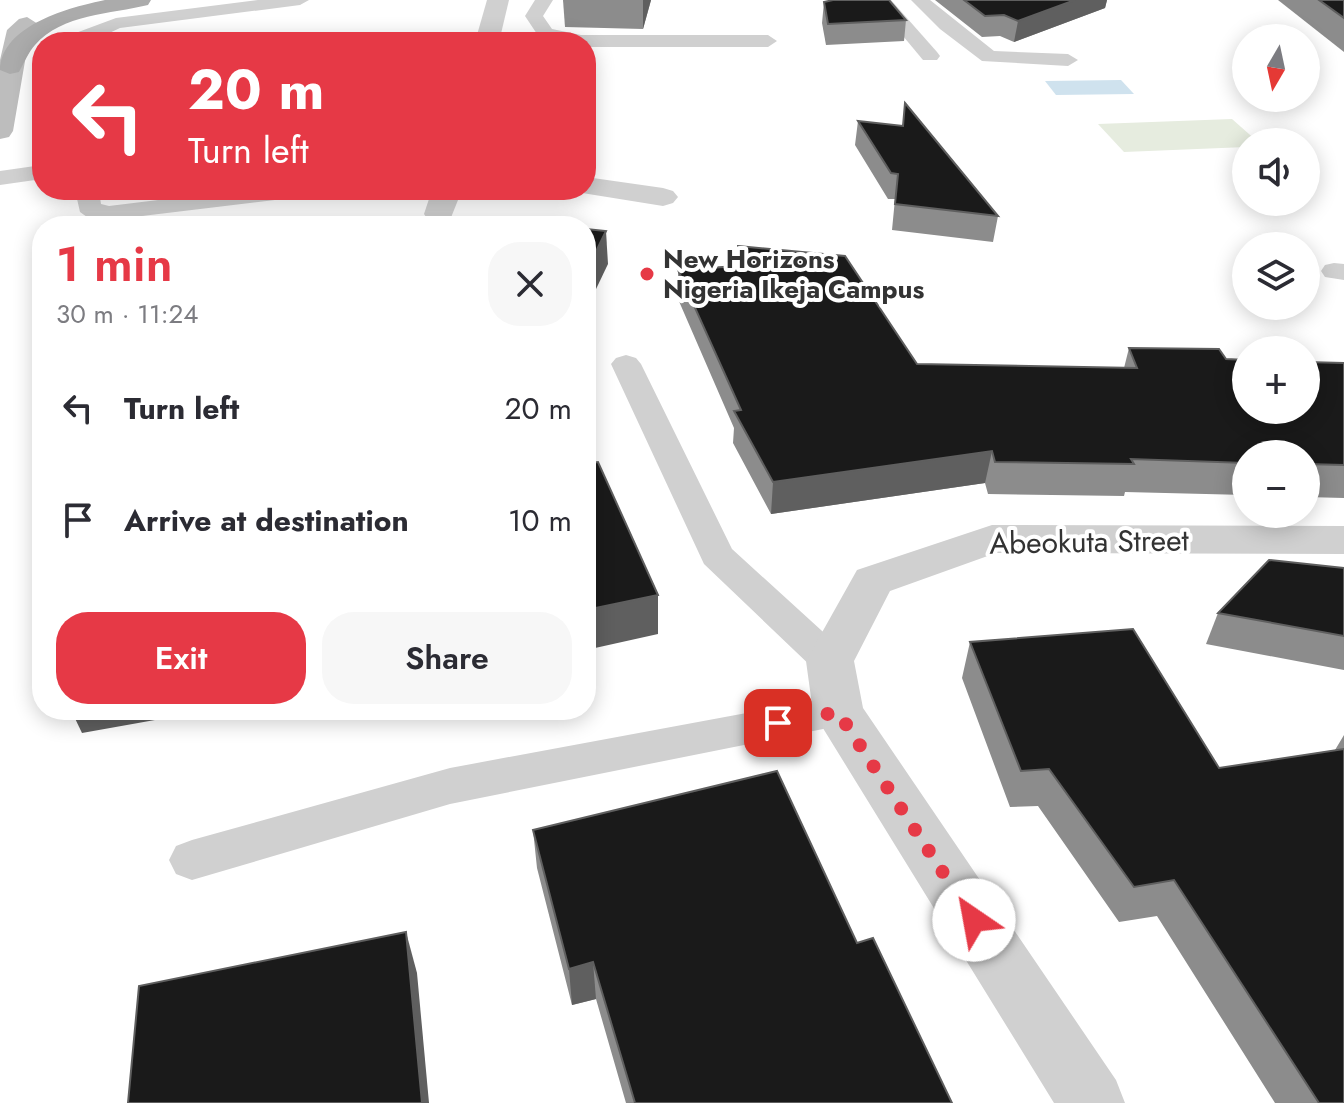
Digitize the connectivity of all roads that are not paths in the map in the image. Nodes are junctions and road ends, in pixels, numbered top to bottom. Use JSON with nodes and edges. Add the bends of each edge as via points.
{"nodes":[{"id":1,"x":57,"y":0,"type":"edge"},
{"id":2,"x":117,"y":0,"type":"edge"},
{"id":3,"x":140,"y":0,"type":"edge"},
{"id":4,"x":498,"y":0,"type":"edge"},
{"id":5,"x":544,"y":0,"type":"edge"},
{"id":6,"x":882,"y":0,"type":"edge"},
{"id":7,"x":920,"y":0,"type":"edge"},
{"id":8,"x":291,"y":1,"type":"edge"},
{"id":9,"x":242,"y":3,"type":"edge"},
{"id":10,"x":27,"y":24,"type":"junction"},
{"id":11,"x":0,"y":32,"type":"edge"},
{"id":12,"x":37,"y":32,"type":"edge"},
{"id":13,"x":91,"y":32,"type":"edge"},
{"id":14,"x":490,"y":32,"type":"edge"},
{"id":15,"x":545,"y":32,"type":"edge"},
{"id":16,"x":32,"y":35,"type":"edge"},
{"id":17,"x":596,"y":41,"type":"edge"},
{"id":18,"x":768,"y":41,"type":"dead end"},
{"id":19,"x":930,"y":56,"type":"dead end"},
{"id":20,"x":1068,"y":60,"type":"dead end"},
{"id":21,"x":10,"y":67,"type":"junction"},
{"id":22,"x":0,"y":131,"type":"edge"},
{"id":23,"x":32,"y":173,"type":"edge"},
{"id":24,"x":0,"y":178,"type":"edge"},
{"id":25,"x":596,"y":187,"type":"edge"},
{"id":26,"x":663,"y":197,"type":"dead end"},
{"id":27,"x":88,"y":200,"type":"edge"},
{"id":28,"x":217,"y":200,"type":"edge"},
{"id":29,"x":626,"y":364,"type":"dead end"},
{"id":30,"x":1344,"y":540,"type":"edge"},
{"id":31,"x":830,"y":661,"type":"junction"},
{"id":32,"x":838,"y":712,"type":"junction"},
{"id":33,"x":192,"y":860,"type":"dead end"},
{"id":34,"x":1092,"y":1103,"type":"edge"}],
"edges":[{"from":1,"to":10,"type":"main road","via":[[55,9]]},
{"from":2,"to":10,"type":"main road","via":[[80,5]]},
{"from":3,"to":12,"type":"main road","via":[[79,13]]},
{"from":4,"to":14,"type":"street"},
{"from":5,"to":15,"type":"lane","via":[[534,16]]},
{"from":6,"to":19,"type":"lane"},
{"from":7,"to":20,"type":"lane","via":[[989,57]]},
{"from":8,"to":9,"type":"lane"},
{"from":9,"to":13,"type":"lane","via":[[116,23]]},
{"from":10,"to":11,"type":"main road"},
{"from":10,"to":21,"type":"main road","via":[[18,30]]},
{"from":16,"to":21,"type":"main road"},
{"from":17,"to":18,"type":"lane"},
{"from":21,"to":22,"type":"main road"},
{"from":23,"to":24,"type":"lane"},
{"from":25,"to":26,"type":"street"},
{"from":27,"to":28,"type":"lane","via":[[96,212],[109,213]]},
{"from":29,"to":31,"type":"lane","via":[[717,556]]},
{"from":30,"to":31,"type":"street","name":"Abeokuta Street","via":[[992,539],[873,581]]},
{"from":31,"to":32,"type":"street"},
{"from":32,"to":33,"type":"lane","via":[[450,786]]},
{"from":32,"to":34,"type":"street"}]}
